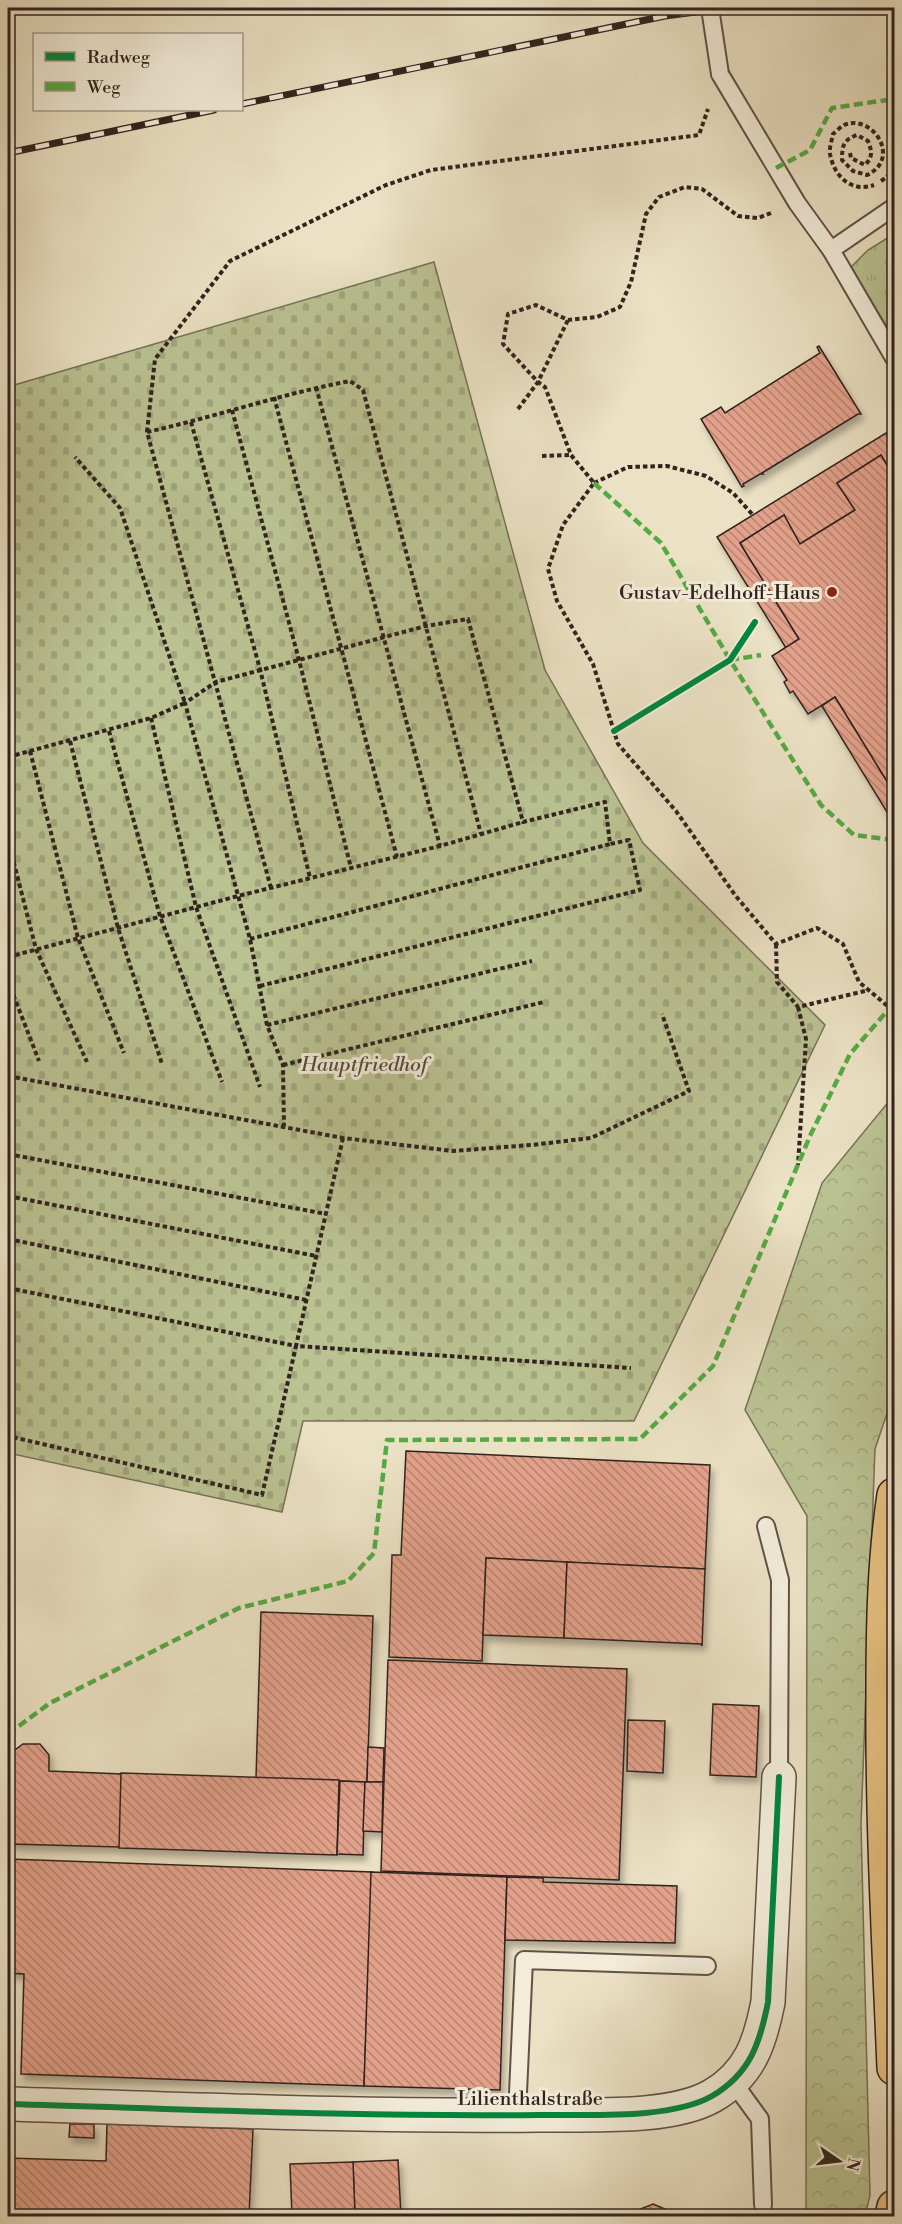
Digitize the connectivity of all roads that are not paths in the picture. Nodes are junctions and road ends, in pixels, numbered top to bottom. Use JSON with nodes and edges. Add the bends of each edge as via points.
{"nodes":[{"id":1,"x":710,"y":8,"type":"edge"},
{"id":2,"x":894,"y":207,"type":"edge"},
{"id":3,"x":831,"y":250,"type":"junction"},
{"id":4,"x":894,"y":358,"type":"edge"},
{"id":5,"x":894,"y":1496,"type":"edge"},
{"id":6,"x":766,"y":1526,"type":"dead end"},
{"id":7,"x":779,"y":1777,"type":"joint"},
{"id":8,"x":707,"y":1965,"type":"dead end"},
{"id":9,"x":894,"y":2068,"type":"edge"},
{"id":10,"x":733,"y":2082,"type":"junction"},
{"id":11,"x":8,"y":2104,"type":"edge"},
{"id":12,"x":517,"y":2115,"type":"junction"},
{"id":13,"x":763,"y":2205,"type":"dead end"},
{"id":14,"x":894,"y":2206,"type":"edge"},
{"id":15,"x":892,"y":2217,"type":"edge"}],
"edges":[{"from":1,"to":3,"type":"lane","bridge":true,"via":[[720,74],[797,203]]},
{"from":2,"to":3,"type":"lane"},
{"from":3,"to":4,"type":"lane"},
{"from":5,"to":9,"type":"highway","via":[[887,1544],[882,1773]]},
{"from":6,"to":7,"type":"lane","via":[[780,1580]]},
{"from":7,"to":10,"type":"street","name":"Lilienthalstraße","via":[[768,2002],[762,2034],[748,2063]]},
{"from":8,"to":12,"type":"lane","via":[[524,1960]]},
{"from":10,"to":12,"type":"street","name":"Lilienthalstraße","via":[[710,2097],[639,2114]]},
{"from":10,"to":13,"type":"lane","via":[[760,2119]]},
{"from":11,"to":12,"type":"street","name":"Lilienthalstraße"},
{"from":14,"to":15,"type":"highway"}]}
